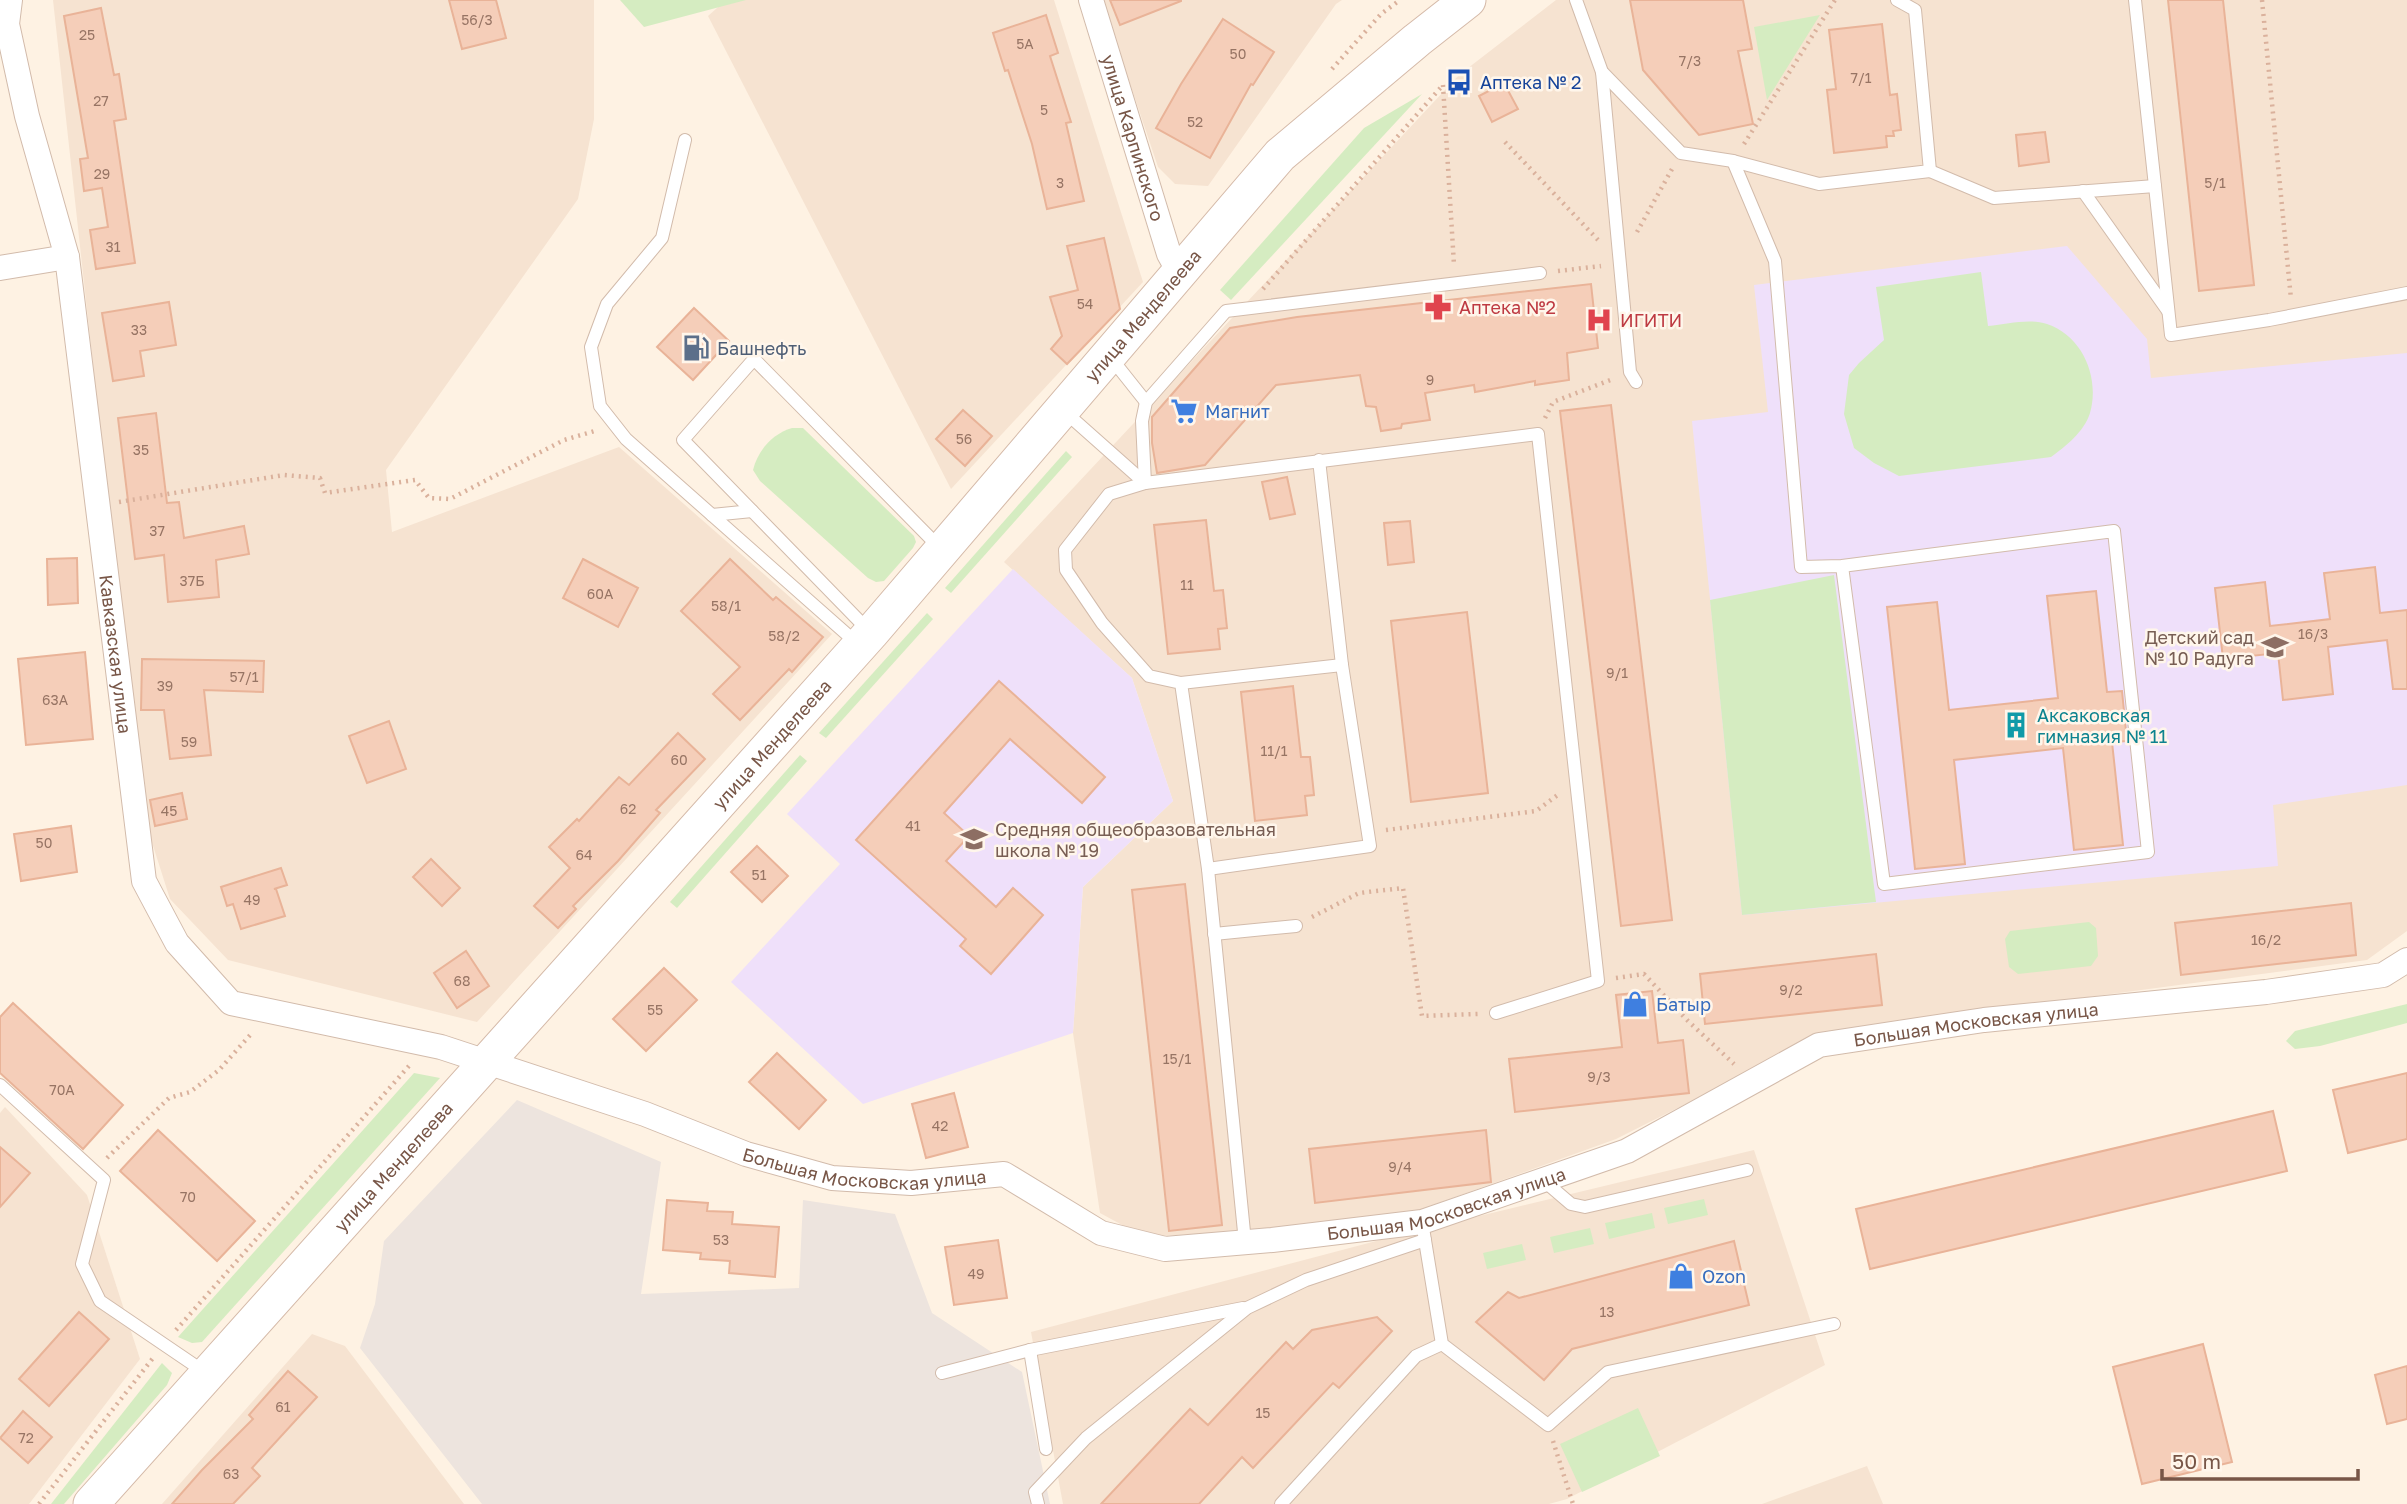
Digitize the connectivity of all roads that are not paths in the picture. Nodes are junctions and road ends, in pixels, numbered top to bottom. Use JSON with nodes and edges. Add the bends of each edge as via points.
{"nodes":[{"id":1,"x":1091,"y":0,"type":"edge"},
{"id":2,"x":1468,"y":0,"type":"edge"},
{"id":3,"x":1576,"y":0,"type":"edge"},
{"id":4,"x":1897,"y":0,"type":"edge"},
{"id":5,"x":1924,"y":0,"type":"edge"},
{"id":6,"x":2135,"y":0,"type":"edge"},
{"id":7,"x":1915,"y":10,"type":"junction"},
{"id":8,"x":9,"y":12,"type":"edge"},
{"id":9,"x":0,"y":47,"type":"edge"},
{"id":10,"x":1602,"y":72,"type":"junction"},
{"id":11,"x":685,"y":140,"type":"dead end"},
{"id":12,"x":1733,"y":161,"type":"junction"},
{"id":13,"x":1930,"y":171,"type":"junction"},
{"id":14,"x":2155,"y":186,"type":"junction"},
{"id":15,"x":2083,"y":191,"type":"junction"},
{"id":16,"x":67,"y":257,"type":"junction"},
{"id":17,"x":0,"y":268,"type":"edge"},
{"id":18,"x":1179,"y":272,"type":"junction"},
{"id":19,"x":1540,"y":273,"type":"road end"},
{"id":20,"x":2407,"y":292,"type":"edge"},
{"id":21,"x":2169,"y":312,"type":"junction"},
{"id":22,"x":1108,"y":355,"type":"junction"},
{"id":23,"x":1633,"y":377,"type":"road end"},
{"id":24,"x":1146,"y":402,"type":"junction"},
{"id":25,"x":1062,"y":410,"type":"junction"},
{"id":26,"x":1319,"y":460,"type":"junction"},
{"id":27,"x":1145,"y":483,"type":"junction"},
{"id":28,"x":752,"y":511,"type":"junction"},
{"id":29,"x":712,"y":515,"type":"junction"},
{"id":30,"x":943,"y":550,"type":"junction"},
{"id":31,"x":1842,"y":566,"type":"junction"},
{"id":32,"x":865,"y":639,"type":"junction"},
{"id":33,"x":1342,"y":665,"type":"junction"},
{"id":34,"x":1181,"y":683,"type":"junction"},
{"id":35,"x":1208,"y":869,"type":"junction"},
{"id":36,"x":1296,"y":926,"type":"road end"},
{"id":37,"x":1214,"y":934,"type":"junction"},
{"id":38,"x":2407,"y":960,"type":"edge"},
{"id":39,"x":1496,"y":1013,"type":"road end"},
{"id":40,"x":486,"y":1061,"type":"junction"},
{"id":41,"x":0,"y":1085,"type":"edge"},
{"id":42,"x":1747,"y":1170,"type":"dead end"},
{"id":43,"x":1543,"y":1180,"type":"junction"},
{"id":44,"x":1424,"y":1231,"type":"junction"},
{"id":45,"x":1245,"y":1242,"type":"junction"},
{"id":46,"x":1247,"y":1308,"type":"junction"},
{"id":47,"x":1834,"y":1324,"type":"dead end"},
{"id":48,"x":1442,"y":1344,"type":"junction"},
{"id":49,"x":1030,"y":1350,"type":"junction"},
{"id":50,"x":207,"y":1373,"type":"junction"},
{"id":51,"x":942,"y":1373,"type":"dead end"},
{"id":52,"x":1046,"y":1449,"type":"dead end"},
{"id":53,"x":90,"y":1504,"type":"edge"},
{"id":54,"x":1038,"y":1504,"type":"edge"},
{"id":55,"x":1281,"y":1504,"type":"edge"}],
"edges":[{"from":1,"to":18,"type":"street","name":"улица Карпинского","via":[[1169,254]]},
{"from":2,"to":18,"type":"main road","name":"улица Менделеева","via":[[1280,155]]},
{"from":3,"to":10,"type":"lane"},
{"from":4,"to":7,"type":"lane"},
{"from":5,"to":7,"type":"lane"},
{"from":6,"to":14,"type":"lane"},
{"from":7,"to":13,"type":"lane"},
{"from":8,"to":9,"type":"street","name":"Кавказская улица"},
{"from":8,"to":16,"type":"street","name":"Кавказская улица","via":[[27,116]]},
{"from":10,"to":12,"type":"lane","via":[[1681,153]]},
{"from":10,"to":23,"type":"lane"},
{"from":11,"to":29,"type":"lane","via":[[662,238],[607,304],[591,348],[600,405],[626,439]]},
{"from":12,"to":13,"type":"lane","via":[[1819,184]]},
{"from":12,"to":31,"type":"lane","via":[[1775,261],[1801,567]]},
{"from":13,"to":15,"type":"lane","via":[[1994,198]]},
{"from":14,"to":15,"type":"lane"},
{"from":14,"to":21,"type":"lane"},
{"from":15,"to":21,"type":"lane"},
{"from":16,"to":17,"type":"street"},
{"from":16,"to":40,"type":"street","name":"Кавказская улица","via":[[144,881],[177,943],[231,1003],[441,1047]]},
{"from":18,"to":22,"type":"main road","name":"улица Менделеева"},
{"from":19,"to":24,"type":"lane","via":[[1226,311]]},
{"from":20,"to":21,"type":"lane","via":[[2171,335]]},
{"from":22,"to":24,"type":"lane"},
{"from":22,"to":25,"type":"main road","name":"улица Менделеева"},
{"from":24,"to":27,"type":"lane","via":[[1142,421]]},
{"from":25,"to":27,"type":"lane"},
{"from":25,"to":30,"type":"main road","name":"улица Менделеева"},
{"from":26,"to":27,"type":"lane"},
{"from":26,"to":33,"type":"lane"},
{"from":26,"to":39,"type":"lane","via":[[1538,434],[1598,981]]},
{"from":27,"to":34,"type":"lane","via":[[1109,494],[1065,550],[1066,570],[1102,622],[1149,676]]},
{"from":28,"to":29,"type":"lane"},
{"from":28,"to":30,"type":"lane","via":[[683,440],[754,359]]},
{"from":28,"to":32,"type":"lane"},
{"from":29,"to":32,"type":"lane"},
{"from":30,"to":32,"type":"main road","name":"улица Менделеева"},
{"from":31,"to":31,"type":"lane","via":[[2114,531],[2148,852],[1884,884]]},
{"from":32,"to":40,"type":"main road","name":"улица Менделеева"},
{"from":33,"to":34,"type":"lane"},
{"from":33,"to":35,"type":"lane","via":[[1370,846]]},
{"from":34,"to":35,"type":"lane"},
{"from":35,"to":37,"type":"lane"},
{"from":36,"to":37,"type":"lane"},
{"from":37,"to":45,"type":"lane"},
{"from":38,"to":43,"type":"street","name":"Большая Московская улица","via":[[2383,975],[2266,992],[1984,1020],[1819,1045],[1627,1151]]},
{"from":40,"to":45,"type":"street","name":"Большая Московская улица","via":[[645,1114],[746,1154],[832,1178],[911,1183],[1004,1174],[1101,1233],[1166,1249]]},
{"from":40,"to":50,"type":"main road","name":"улица Менделеева"},
{"from":41,"to":50,"type":"lane","via":[[104,1180],[82,1264],[100,1301]]},
{"from":42,"to":43,"type":"lane","via":[[1585,1207],[1571,1203]]},
{"from":43,"to":44,"type":"street","name":"Большая Московская улица"},
{"from":44,"to":45,"type":"street","name":"Большая Московская улица"},
{"from":44,"to":46,"type":"lane"},
{"from":44,"to":48,"type":"lane"},
{"from":46,"to":49,"type":"lane"},
{"from":46,"to":54,"type":"lane","via":[[1086,1438],[1035,1492]]},
{"from":47,"to":48,"type":"lane","via":[[1608,1371],[1548,1425]]},
{"from":48,"to":55,"type":"lane","via":[[1416,1356]]},
{"from":49,"to":51,"type":"lane"},
{"from":49,"to":52,"type":"lane"},
{"from":50,"to":53,"type":"main road","name":"улица Менделеева"}]}
